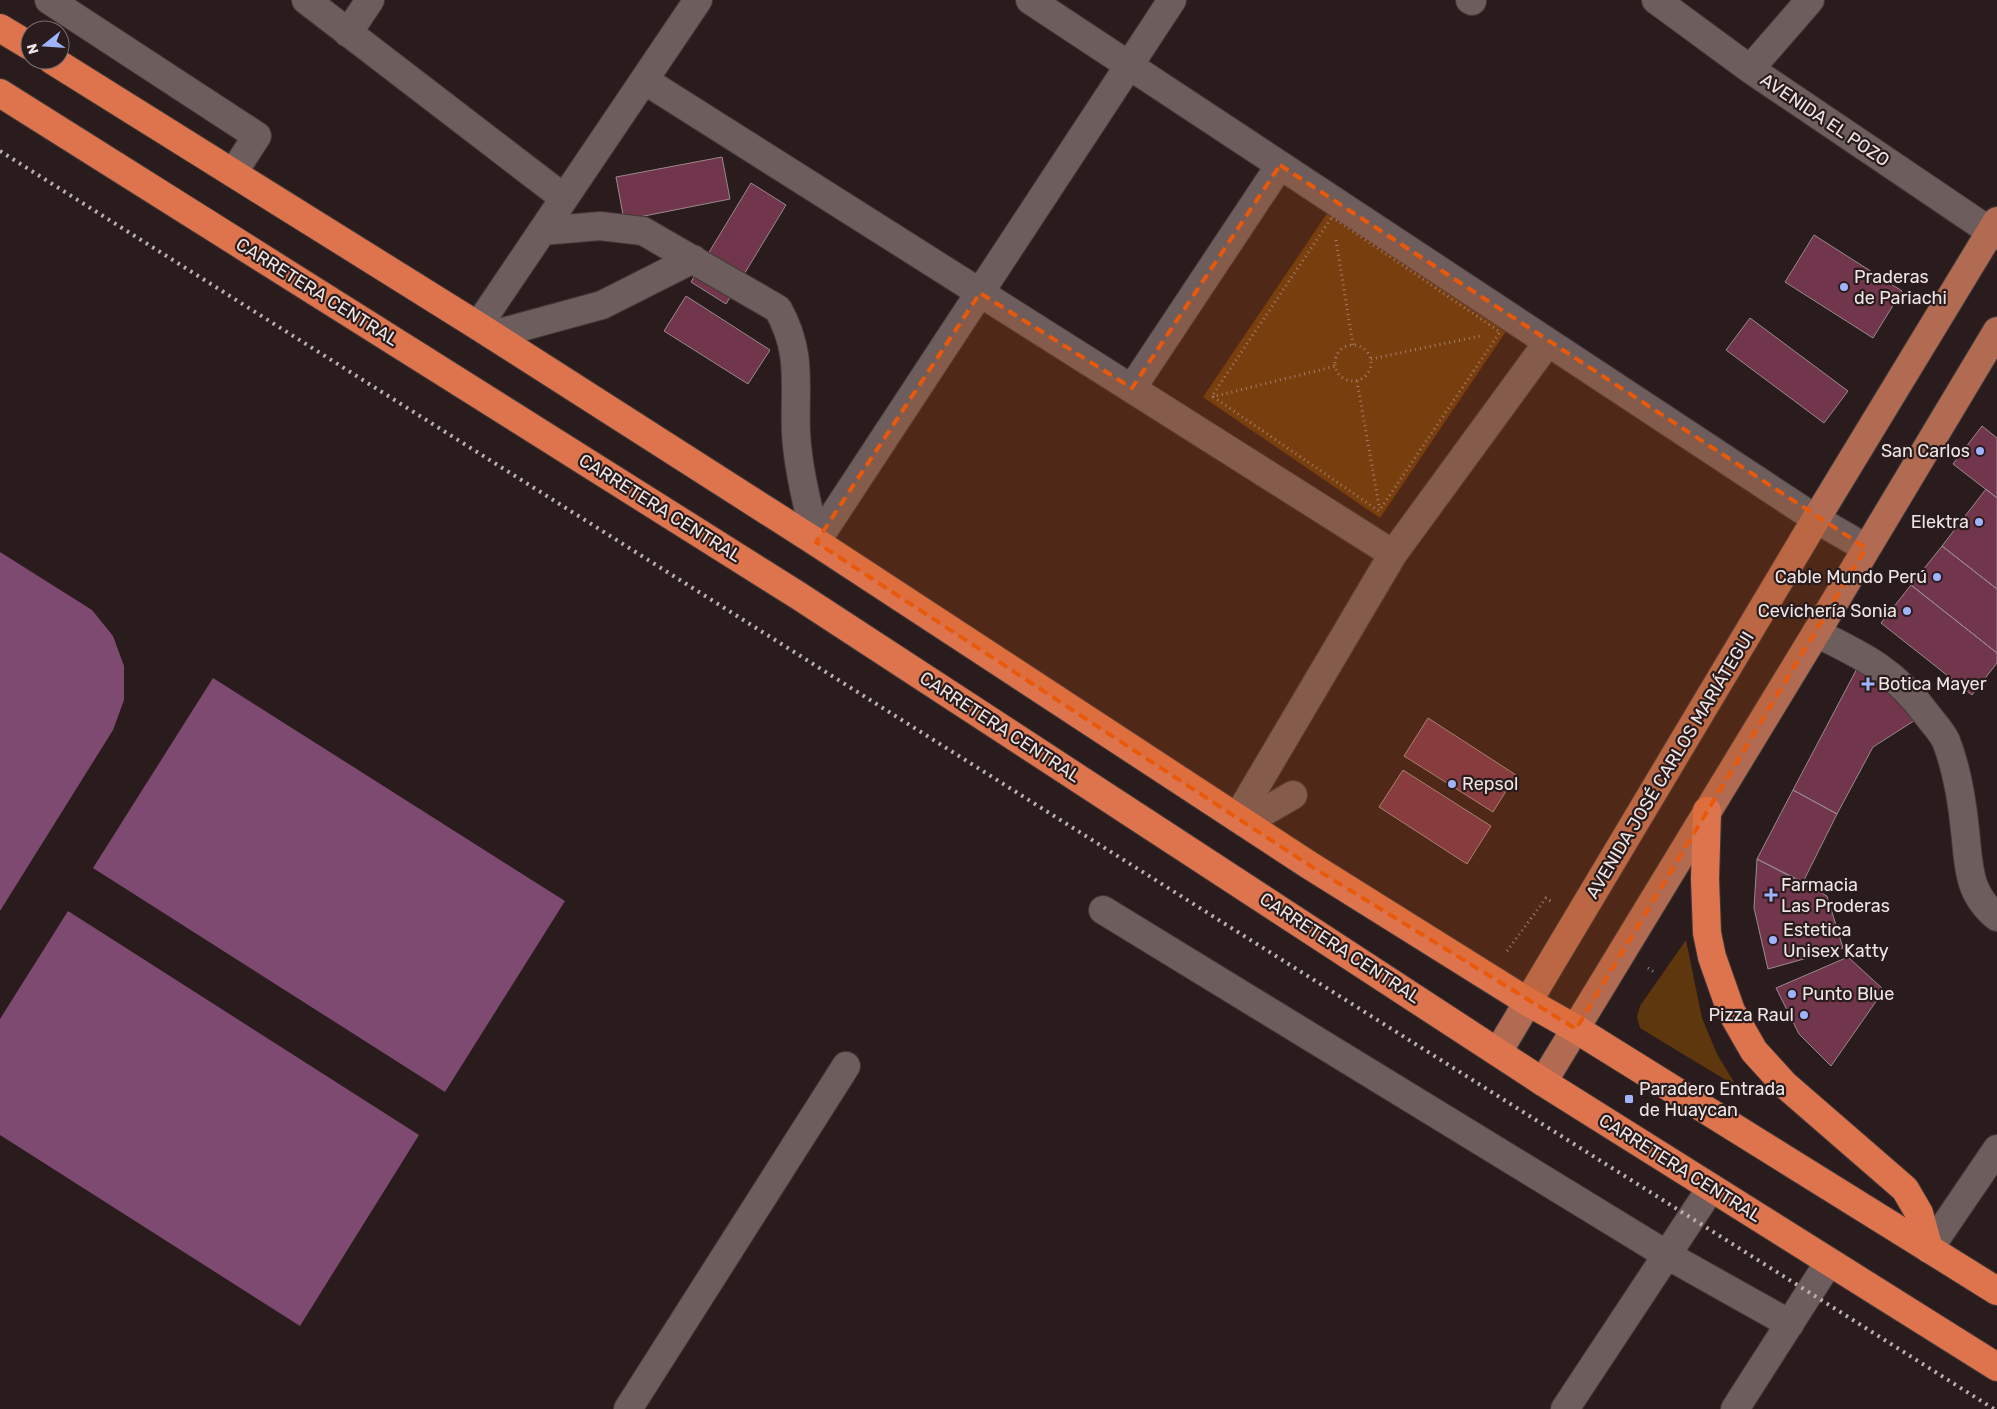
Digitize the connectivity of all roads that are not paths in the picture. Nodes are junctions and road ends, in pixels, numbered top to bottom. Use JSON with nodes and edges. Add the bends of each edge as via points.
{"nodes":[{"id":1,"x":49,"y":0,"type":"edge"},
{"id":2,"x":306,"y":0,"type":"edge"},
{"id":3,"x":370,"y":0,"type":"edge"},
{"id":4,"x":698,"y":0,"type":"edge"},
{"id":5,"x":1030,"y":0,"type":"edge"},
{"id":6,"x":1172,"y":0,"type":"edge"},
{"id":7,"x":1656,"y":0,"type":"edge"},
{"id":8,"x":1810,"y":0,"type":"edge"},
{"id":9,"x":0,"y":28,"type":"edge"},
{"id":10,"x":348,"y":33,"type":"junction"},
{"id":11,"x":20,"y":40,"type":"edge"},
{"id":12,"x":1129,"y":66,"type":"junction"},
{"id":13,"x":1750,"y":69,"type":"junction"},
{"id":14,"x":68,"y":70,"type":"edge"},
{"id":15,"x":644,"y":80,"type":"junction"},
{"id":16,"x":0,"y":93,"type":"edge"},
{"id":17,"x":1280,"y":165,"type":"junction"},
{"id":18,"x":233,"y":172,"type":"junction"},
{"id":19,"x":564,"y":198,"type":"junction"},
{"id":20,"x":1995,"y":230,"type":"edge"},
{"id":21,"x":542,"y":231,"type":"junction"},
{"id":22,"x":693,"y":259,"type":"junction"},
{"id":23,"x":980,"y":293,"type":"junction"},
{"id":24,"x":485,"y":330,"type":"junction"},
{"id":25,"x":1997,"y":331,"type":"edge"},
{"id":26,"x":1543,"y":339,"type":"junction"},
{"id":27,"x":1132,"y":388,"type":"junction"},
{"id":28,"x":1816,"y":519,"type":"junction"},
{"id":29,"x":816,"y":542,"type":"junction"},
{"id":30,"x":1866,"y":548,"type":"junction"},
{"id":31,"x":1390,"y":552,"type":"junction"},
{"id":32,"x":1816,"y":632,"type":"junction"},
{"id":33,"x":1293,"y":796,"type":"dead end"},
{"id":34,"x":1707,"y":811,"type":"junction"},
{"id":35,"x":1241,"y":821,"type":"junction"},
{"id":36,"x":1103,"y":910,"type":"dead end"},
{"id":37,"x":1997,"y":917,"type":"edge"},
{"id":38,"x":1528,"y":1002,"type":"junction"},
{"id":39,"x":1576,"y":1029,"type":"junction"},
{"id":40,"x":1498,"y":1052,"type":"junction"},
{"id":41,"x":846,"y":1066,"type":"dead end"},
{"id":42,"x":1543,"y":1082,"type":"junction"},
{"id":43,"x":1997,"y":1149,"type":"edge"},
{"id":44,"x":1711,"y":1188,"type":"junction"},
{"id":45,"x":1929,"y":1249,"type":"junction"},
{"id":46,"x":1668,"y":1255,"type":"junction"},
{"id":47,"x":1829,"y":1262,"type":"junction"},
{"id":48,"x":1997,"y":1291,"type":"edge"},
{"id":49,"x":1790,"y":1324,"type":"junction"},
{"id":50,"x":1997,"y":1367,"type":"edge"},
{"id":51,"x":628,"y":1409,"type":"edge"},
{"id":52,"x":1566,"y":1409,"type":"edge"},
{"id":53,"x":1735,"y":1409,"type":"edge"}],
"edges":[{"from":1,"to":18,"type":"street","via":[[257,136]]},
{"from":2,"to":10,"type":"street"},
{"from":3,"to":10,"type":"street"},
{"from":4,"to":15,"type":"street"},
{"from":5,"to":12,"type":"street"},
{"from":6,"to":12,"type":"street"},
{"from":7,"to":13,"type":"street","name":"AVENIDA EL POZO"},
{"from":8,"to":13,"type":"street"},
{"from":9,"to":11,"type":"highway"},
{"from":10,"to":19,"type":"street"},
{"from":12,"to":17,"type":"street"},
{"from":12,"to":23,"type":"street"},
{"from":13,"to":20,"type":"street","name":"AVENIDA EL POZO"},
{"from":14,"to":18,"type":"highway"},
{"from":15,"to":19,"type":"street"},
{"from":15,"to":23,"type":"street"},
{"from":16,"to":40,"type":"highway","name":"CARRETERA CENTRAL","via":[[799,596]]},
{"from":17,"to":26,"type":"street","via":[[1335,216]]},
{"from":17,"to":27,"type":"street"},
{"from":18,"to":24,"type":"highway"},
{"from":19,"to":21,"type":"street"},
{"from":20,"to":28,"type":"main road","name":"AVENIDA JOSÉ CARLOS MARIÁTEGUI"},
{"from":21,"to":22,"type":"street","via":[[600,226],[643,231]]},
{"from":21,"to":24,"type":"street"},
{"from":22,"to":24,"type":"street","via":[[602,305]]},
{"from":22,"to":29,"type":"street","via":[[778,309],[789,328],[798,372],[796,433],[801,477]]},
{"from":23,"to":27,"type":"street"},
{"from":23,"to":29,"type":"street"},
{"from":24,"to":29,"type":"highway"},
{"from":25,"to":30,"type":"main road"},
{"from":26,"to":28,"type":"street"},
{"from":26,"to":31,"type":"street"},
{"from":27,"to":31,"type":"street"},
{"from":28,"to":30,"type":"street"},
{"from":28,"to":38,"type":"main road","name":"AVENIDA JOSÉ CARLOS MARIÁTEGUI"},
{"from":29,"to":35,"type":"highway"},
{"from":30,"to":32,"type":"main road"},
{"from":31,"to":35,"type":"street"},
{"from":32,"to":34,"type":"main road"},
{"from":32,"to":37,"type":"street","via":[[1861,655],[1892,677],[1910,692],[1945,739],[1957,773],[1968,868],[1982,902]]},
{"from":33,"to":35,"type":"street"},
{"from":34,"to":39,"type":"main road"},
{"from":34,"to":45,"type":"highway","via":[[1707,933],[1731,1011],[1754,1051],[1784,1084],[1905,1189],[1919,1213]]},
{"from":35,"to":38,"type":"highway"},
{"from":36,"to":46,"type":"street"},
{"from":38,"to":39,"type":"highway"},
{"from":38,"to":40,"type":"main road","name":"AVENIDA JOSÉ CARLOS MARIÁTEGUI"},
{"from":39,"to":42,"type":"main road"},
{"from":39,"to":45,"type":"highway"},
{"from":40,"to":42,"type":"highway","name":"CARRETERA CENTRAL"},
{"from":41,"to":51,"type":"street"},
{"from":42,"to":44,"type":"highway","name":"CARRETERA CENTRAL"},
{"from":43,"to":45,"type":"street"},
{"from":44,"to":46,"type":"street"},
{"from":44,"to":47,"type":"highway","name":"CARRETERA CENTRAL"},
{"from":45,"to":48,"type":"highway"},
{"from":46,"to":49,"type":"street"},
{"from":46,"to":52,"type":"street"},
{"from":47,"to":49,"type":"street"},
{"from":47,"to":50,"type":"highway","name":"CARRETERA CENTRAL"},
{"from":49,"to":53,"type":"street"}]}
